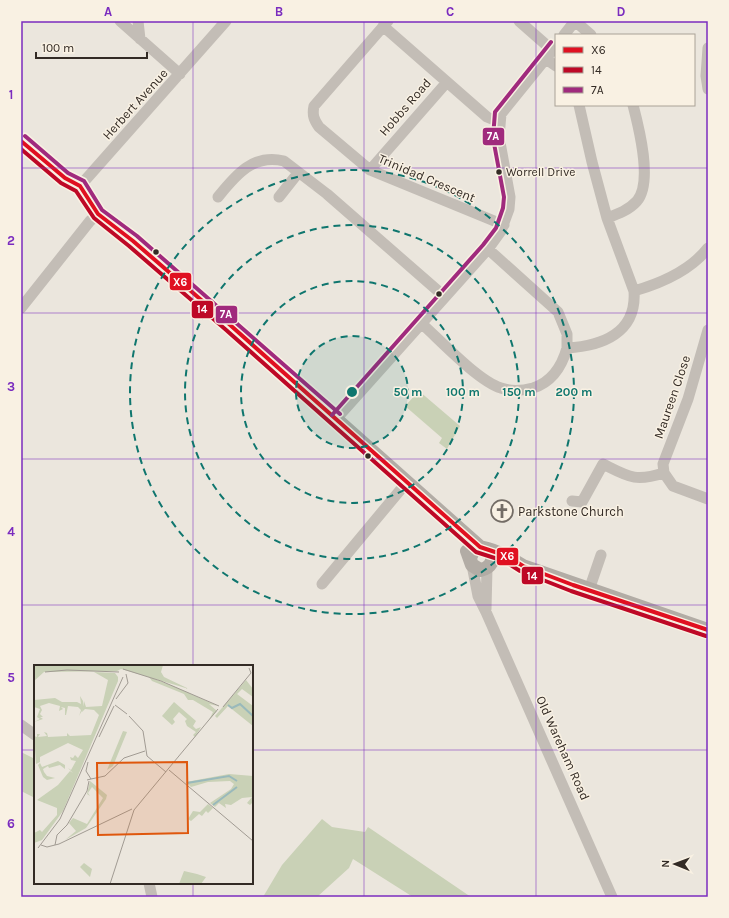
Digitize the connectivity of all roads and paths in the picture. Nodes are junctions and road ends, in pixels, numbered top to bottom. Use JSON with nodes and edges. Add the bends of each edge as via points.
{"nodes":[{"id":1,"x":120,"y":21,"type":"edge"},
{"id":2,"x":138,"y":21,"type":"edge"},
{"id":3,"x":226,"y":21,"type":"edge"},
{"id":4,"x":519,"y":21,"type":"edge"},
{"id":5,"x":575,"y":21,"type":"edge"},
{"id":6,"x":385,"y":24,"type":"edge"},
{"id":7,"x":565,"y":34,"type":"edge"},
{"id":8,"x":591,"y":34,"type":"edge"},
{"id":9,"x":140,"y":39,"type":"junction"},
{"id":10,"x":708,"y":48,"type":"edge"},
{"id":11,"x":551,"y":52,"type":"edge"},
{"id":12,"x":555,"y":63,"type":"edge"},
{"id":13,"x":180,"y":74,"type":"junction"},
{"id":14,"x":447,"y":82,"type":"junction"},
{"id":15,"x":708,"y":88,"type":"edge"},
{"id":16,"x":579,"y":106,"type":"edge"},
{"id":17,"x":633,"y":106,"type":"edge"},
{"id":18,"x":499,"y":122,"type":"junction"},
{"id":19,"x":21,"y":141,"type":"edge"},
{"id":20,"x":370,"y":170,"type":"junction"},
{"id":21,"x":298,"y":173,"type":"junction"},
{"id":22,"x":80,"y":186,"type":"junction"},
{"id":23,"x":218,"y":197,"type":"dead end"},
{"id":24,"x":279,"y":197,"type":"dead end"},
{"id":25,"x":98,"y":214,"type":"junction"},
{"id":26,"x":607,"y":218,"type":"junction"},
{"id":27,"x":504,"y":226,"type":"junction"},
{"id":28,"x":708,"y":248,"type":"edge"},
{"id":29,"x":488,"y":250,"type":"junction"},
{"id":30,"x":634,"y":291,"type":"junction"},
{"id":31,"x":445,"y":297,"type":"junction"},
{"id":32,"x":21,"y":308,"type":"edge"},
{"id":33,"x":420,"y":323,"type":"junction"},
{"id":34,"x":708,"y":330,"type":"edge"},
{"id":35,"x":567,"y":348,"type":"junction"},
{"id":36,"x":336,"y":419,"type":"junction"},
{"id":37,"x":664,"y":472,"type":"junction"},
{"id":38,"x":406,"y":482,"type":"junction"},
{"id":39,"x":708,"y":499,"type":"edge"},
{"id":40,"x":572,"y":501,"type":"dead end"},
{"id":41,"x":457,"y":526,"type":"junction"},
{"id":42,"x":601,"y":555,"type":"dead end"},
{"id":43,"x":487,"y":557,"type":"junction"},
{"id":44,"x":471,"y":561,"type":"junction"},
{"id":45,"x":322,"y":584,"type":"dead end"},
{"id":46,"x":589,"y":590,"type":"junction"},
{"id":47,"x":486,"y":612,"type":"junction"},
{"id":48,"x":707,"y":628,"type":"edge"},
{"id":49,"x":21,"y":725,"type":"edge"},
{"id":50,"x":34,"y":734,"type":"edge"},
{"id":51,"x":149,"y":884,"type":"edge"},
{"id":52,"x":152,"y":897,"type":"edge"},
{"id":53,"x":612,"y":897,"type":"edge"}],
"edges":[{"from":1,"to":9,"type":"street"},
{"from":2,"to":9,"type":"street"},
{"from":3,"to":13,"type":"street","name":"Herbert Avenue"},
{"from":4,"to":11,"type":"street"},
{"from":5,"to":7,"type":"street"},
{"from":5,"to":8,"type":"street"},
{"from":6,"to":14,"type":"street"},
{"from":6,"to":20,"type":"street","name":"Trinidad Crescent","via":[[320,98],[313,110],[313,117],[319,126]]},
{"from":9,"to":13,"type":"street"},
{"from":10,"to":15,"type":"street"},
{"from":11,"to":12,"type":"street"},
{"from":11,"to":18,"type":"street","via":[[502,114]]},
{"from":13,"to":22,"type":"street","name":"Herbert Avenue"},
{"from":14,"to":18,"type":"street","via":[[488,117]]},
{"from":14,"to":20,"type":"street","name":"Hobbs Road"},
{"from":16,"to":26,"type":"street"},
{"from":17,"to":26,"type":"street","via":[[645,171],[644,184],[640,196],[632,206]]},
{"from":18,"to":27,"type":"street","via":[[499,137],[510,197]]},
{"from":19,"to":22,"type":"main road","via":[[65,178]]},
{"from":20,"to":27,"type":"street","name":"Trinidad Crescent"},
{"from":21,"to":23,"type":"street","via":[[284,161],[253,163],[239,172]]},
{"from":21,"to":24,"type":"street"},
{"from":21,"to":31,"type":"street","via":[[327,194]]},
{"from":22,"to":25,"type":"main road"},
{"from":25,"to":32,"type":"street"},
{"from":25,"to":36,"type":"main road","via":[[133,241]]},
{"from":26,"to":30,"type":"street"},
{"from":27,"to":29,"type":"street"},
{"from":28,"to":30,"type":"street","via":[[696,261],[675,276]]},
{"from":29,"to":31,"type":"street"},
{"from":29,"to":35,"type":"street","via":[[558,312],[567,334]]},
{"from":30,"to":35,"type":"street","via":[[631,314],[622,330],[593,346]]},
{"from":31,"to":33,"type":"street"},
{"from":33,"to":35,"type":"street","via":[[480,376],[492,385],[510,391],[530,389],[548,381],[560,367]]},
{"from":33,"to":36,"type":"street"},
{"from":34,"to":37,"type":"street","name":"Maureen Close","via":[[688,399],[663,464]]},
{"from":36,"to":38,"type":"main road"},
{"from":37,"to":39,"type":"street","via":[[673,486]]},
{"from":37,"to":40,"type":"street","via":[[642,479],[632,478],[603,464],[582,502]]},
{"from":38,"to":41,"type":"main road"},
{"from":38,"to":45,"type":"street"},
{"from":41,"to":43,"type":"main road"},
{"from":41,"to":44,"type":"main road"},
{"from":42,"to":46,"type":"street"},
{"from":43,"to":44,"type":"main road","via":[[472,552]]},
{"from":43,"to":44,"type":"main road","via":[[480,570]]},
{"from":43,"to":46,"type":"main road","via":[[509,567],[523,566]]},
{"from":43,"to":47,"type":"street","name":"Old Wareham Road"},
{"from":44,"to":47,"type":"street","name":"Old Wareham Road","via":[[478,596]]},
{"from":46,"to":48,"type":"main road"},
{"from":47,"to":53,"type":"street","name":"Old Wareham Road"},
{"from":49,"to":50,"type":"street"},
{"from":51,"to":52,"type":"street"}]}
